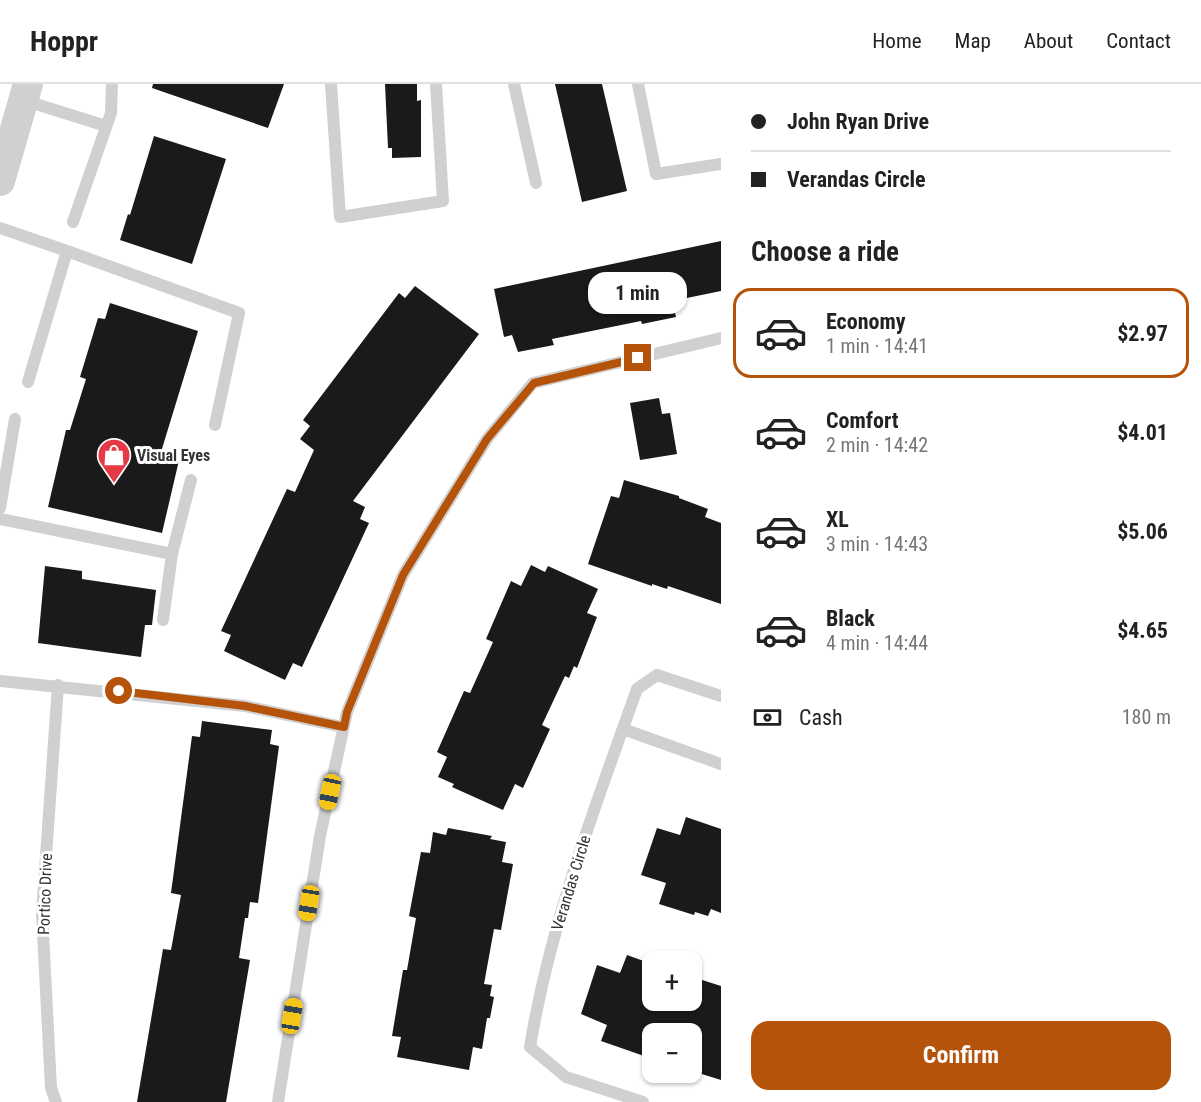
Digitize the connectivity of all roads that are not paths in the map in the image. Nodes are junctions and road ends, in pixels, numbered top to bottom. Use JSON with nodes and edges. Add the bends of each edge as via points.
{"nodes":[{"id":1,"x":112,"y":84,"type":"edge"},
{"id":2,"x":331,"y":84,"type":"edge"},
{"id":3,"x":436,"y":84,"type":"edge"},
{"id":4,"x":514,"y":84,"type":"edge"},
{"id":5,"x":638,"y":84,"type":"edge"},
{"id":6,"x":26,"y":92,"type":"edge"},
{"id":7,"x":106,"y":126,"type":"junction"},
{"id":8,"x":721,"y":164,"type":"edge"},
{"id":9,"x":0,"y":179,"type":"edge"},
{"id":10,"x":536,"y":183,"type":"dead end"},
{"id":11,"x":73,"y":222,"type":"dead end"},
{"id":12,"x":0,"y":228,"type":"edge"},
{"id":13,"x":67,"y":251,"type":"junction"},
{"id":14,"x":721,"y":338,"type":"edge"},
{"id":15,"x":28,"y":382,"type":"dead end"},
{"id":16,"x":15,"y":419,"type":"dead end"},
{"id":17,"x":215,"y":425,"type":"dead end"},
{"id":18,"x":191,"y":480,"type":"dead end"},
{"id":19,"x":0,"y":508,"type":"edge"},
{"id":20,"x":0,"y":519,"type":"edge"},
{"id":21,"x":172,"y":554,"type":"junction"},
{"id":22,"x":162,"y":620,"type":"dead end"},
{"id":23,"x":0,"y":681,"type":"edge"},
{"id":24,"x":58,"y":685,"type":"junction"},
{"id":25,"x":721,"y":696,"type":"edge"},
{"id":26,"x":344,"y":727,"type":"junction"},
{"id":27,"x":623,"y":729,"type":"junction"},
{"id":28,"x":721,"y":764,"type":"edge"},
{"id":29,"x":56,"y":1102,"type":"edge"},
{"id":30,"x":278,"y":1102,"type":"edge"},
{"id":31,"x":643,"y":1102,"type":"edge"}],
"edges":[{"from":1,"to":7,"type":"lane","via":[[111,113]]},
{"from":2,"to":3,"type":"lane","via":[[340,217],[443,201]]},
{"from":4,"to":10,"type":"lane"},
{"from":5,"to":8,"type":"lane","via":[[656,174]]},
{"from":6,"to":7,"type":"lane"},
{"from":6,"to":9,"type":"street"},
{"from":7,"to":11,"type":"lane"},
{"from":12,"to":13,"type":"lane"},
{"from":13,"to":15,"type":"lane"},
{"from":13,"to":17,"type":"lane","via":[[239,314]]},
{"from":14,"to":26,"type":"lane","via":[[534,383],[487,439],[403,575]]},
{"from":16,"to":19,"type":"lane"},
{"from":18,"to":21,"type":"lane"},
{"from":20,"to":21,"type":"lane"},
{"from":21,"to":22,"type":"lane"},
{"from":23,"to":24,"type":"lane"},
{"from":24,"to":26,"type":"lane","via":[[245,706]]},
{"from":24,"to":29,"type":"lane","name":"Portico Drive","via":[[42,913],[51,1088]]},
{"from":25,"to":27,"type":"lane","name":"Verandas Circle","via":[[657,675],[637,689]]},
{"from":26,"to":30,"type":"lane","via":[[320,836]]},
{"from":27,"to":28,"type":"lane"},
{"from":27,"to":31,"type":"lane","name":"Verandas Circle","via":[[572,871],[538,996],[530,1047],[566,1077]]}]}
